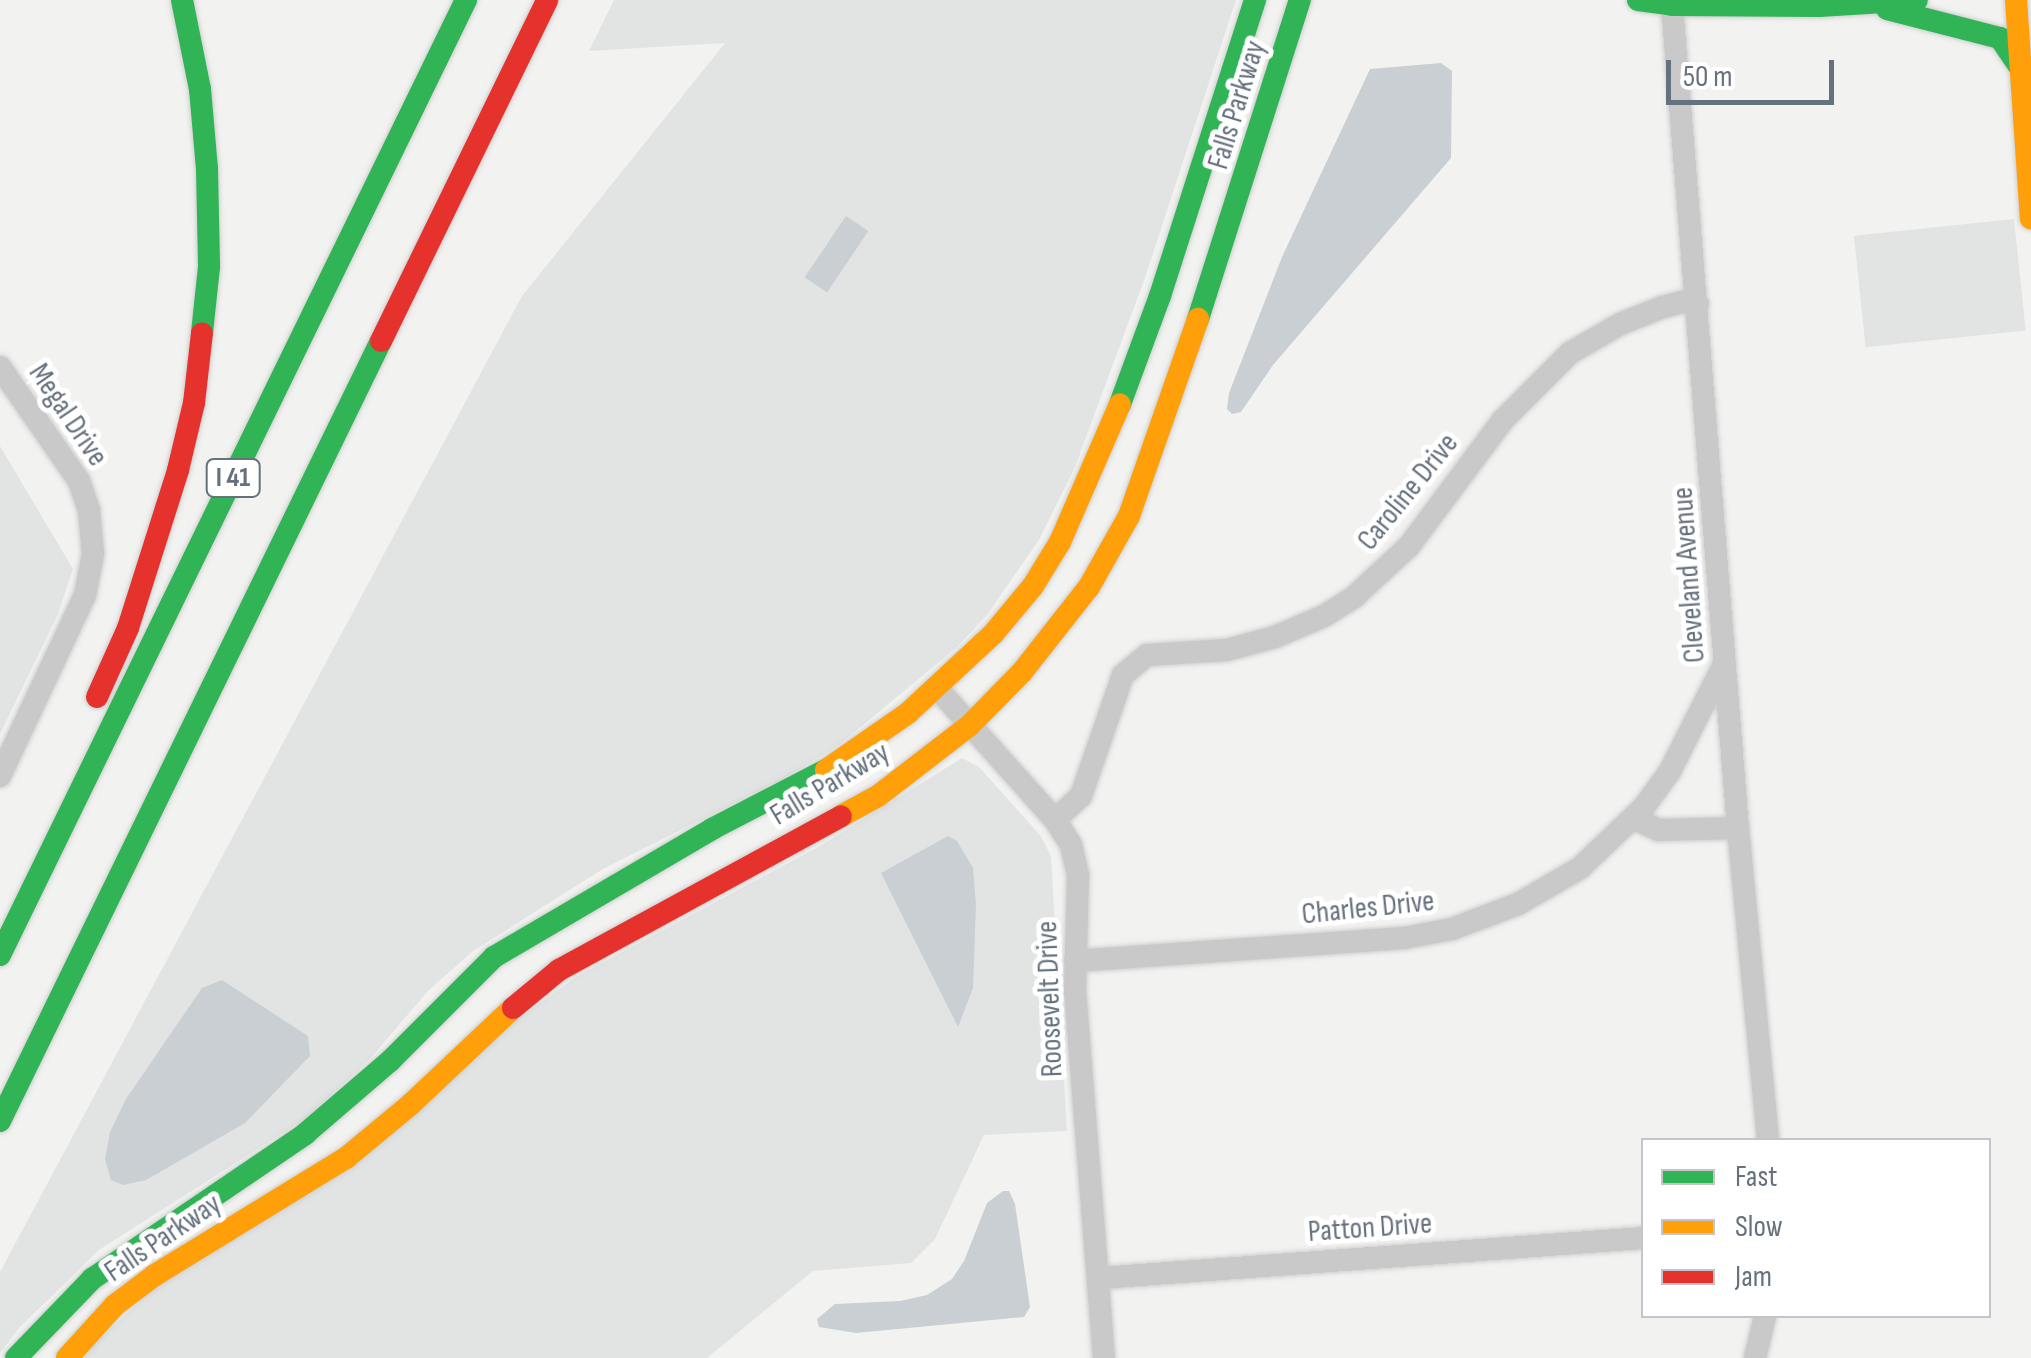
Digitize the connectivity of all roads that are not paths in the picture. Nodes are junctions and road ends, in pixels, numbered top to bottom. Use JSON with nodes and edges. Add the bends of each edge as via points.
{"nodes":[{"id":1,"x":182,"y":0,"type":"edge"},
{"id":2,"x":466,"y":0,"type":"edge"},
{"id":3,"x":547,"y":0,"type":"edge"},
{"id":4,"x":569,"y":0,"type":"edge"},
{"id":5,"x":1255,"y":0,"type":"edge"},
{"id":6,"x":1300,"y":0,"type":"edge"},
{"id":7,"x":1638,"y":0,"type":"edge"},
{"id":8,"x":1917,"y":0,"type":"edge"},
{"id":9,"x":2016,"y":0,"type":"edge"},
{"id":10,"x":1860,"y":4,"type":"junction"},
{"id":11,"x":1672,"y":5,"type":"junction"},
{"id":12,"x":2022,"y":73,"type":"junction"},
{"id":13,"x":2031,"y":218,"type":"edge"},
{"id":14,"x":1698,"y":304,"type":"junction"},
{"id":15,"x":0,"y":367,"type":"edge"},
{"id":16,"x":358,"y":388,"type":"junction"},
{"id":17,"x":1725,"y":660,"type":"junction"},
{"id":18,"x":937,"y":688,"type":"junction"},
{"id":19,"x":90,"y":713,"type":"dead end"},
{"id":20,"x":969,"y":726,"type":"junction"},
{"id":21,"x":75,"y":748,"type":"dead end"},
{"id":22,"x":0,"y":776,"type":"edge"},
{"id":23,"x":1633,"y":818,"type":"junction"},
{"id":24,"x":1055,"y":820,"type":"junction"},
{"id":25,"x":1738,"y":828,"type":"junction"},
{"id":26,"x":0,"y":916,"type":"edge"},
{"id":27,"x":0,"y":955,"type":"edge"},
{"id":28,"x":1075,"y":961,"type":"junction"},
{"id":29,"x":0,"y":1121,"type":"edge"},
{"id":30,"x":1768,"y":1138,"type":"edge"},
{"id":31,"x":1641,"y":1238,"type":"edge"},
{"id":32,"x":1100,"y":1278,"type":"junction"},
{"id":33,"x":1765,"y":1318,"type":"edge"},
{"id":34,"x":16,"y":1358,"type":"edge"},
{"id":35,"x":67,"y":1358,"type":"edge"},
{"id":36,"x":1104,"y":1358,"type":"edge"},
{"id":37,"x":1755,"y":1358,"type":"edge"}],
"edges":[{"from":1,"to":19,"type":"main road","via":[[200,89],[208,184],[209,267],[194,403],[128,628]]},
{"from":2,"to":27,"type":"main road","number":"I 41"},
{"from":3,"to":16,"type":"main road","number":"I 41"},
{"from":4,"to":16,"type":"main road","via":[[479,183]]},
{"from":5,"to":18,"type":"main road","name":"Falls Parkway","via":[[1160,296],[1081,498],[1033,586]]},
{"from":6,"to":20,"type":"main road","name":"Falls Parkway","via":[[1236,212],[1129,516],[1062,623]]},
{"from":7,"to":11,"type":"main road"},
{"from":8,"to":10,"type":"main road"},
{"from":9,"to":12,"type":"main road"},
{"from":10,"to":11,"type":"main road"},
{"from":10,"to":12,"type":"main road","via":[[2000,38]]},
{"from":11,"to":14,"type":"street","name":"Cleveland Avenue"},
{"from":12,"to":13,"type":"main road"},
{"from":14,"to":17,"type":"street","name":"Cleveland Avenue"},
{"from":14,"to":24,"type":"street","name":"Caroline Drive","via":[[1662,307],[1570,353],[1503,420],[1409,546],[1324,616],[1227,650],[1146,655],[1123,675],[1081,796]]},
{"from":15,"to":22,"type":"street","name":"Megal Drive","via":[[79,481],[94,554],[75,620]]},
{"from":16,"to":29,"type":"main road","number":"I 41"},
{"from":17,"to":23,"type":"street","name":"Charles Drive","via":[[1670,771]]},
{"from":17,"to":25,"type":"street","name":"Cleveland Avenue"},
{"from":18,"to":20,"type":"street","name":"Roosevelt Drive"},
{"from":18,"to":34,"type":"main road","name":"Falls Parkway","via":[[888,730],[802,786],[712,829],[494,957],[305,1134],[92,1278]]},
{"from":20,"to":24,"type":"street","name":"Roosevelt Drive"},
{"from":20,"to":35,"type":"main road","name":"Falls Parkway","via":[[878,796],[559,970],[346,1158],[155,1276],[115,1305]]},
{"from":21,"to":26,"type":"main road"},
{"from":23,"to":25,"type":"street","via":[[1659,830]]},
{"from":23,"to":28,"type":"street","name":"Charles Drive","via":[[1558,882],[1452,929]]},
{"from":24,"to":28,"type":"street","name":"Roosevelt Drive","via":[[1071,845],[1078,875]]},
{"from":25,"to":30,"type":"street","name":"Cleveland Avenue"},
{"from":28,"to":32,"type":"street","name":"Roosevelt Drive"},
{"from":31,"to":32,"type":"street","name":"Patton Drive"},
{"from":32,"to":36,"type":"street","name":"Roosevelt Drive"},
{"from":33,"to":37,"type":"street"}]}
